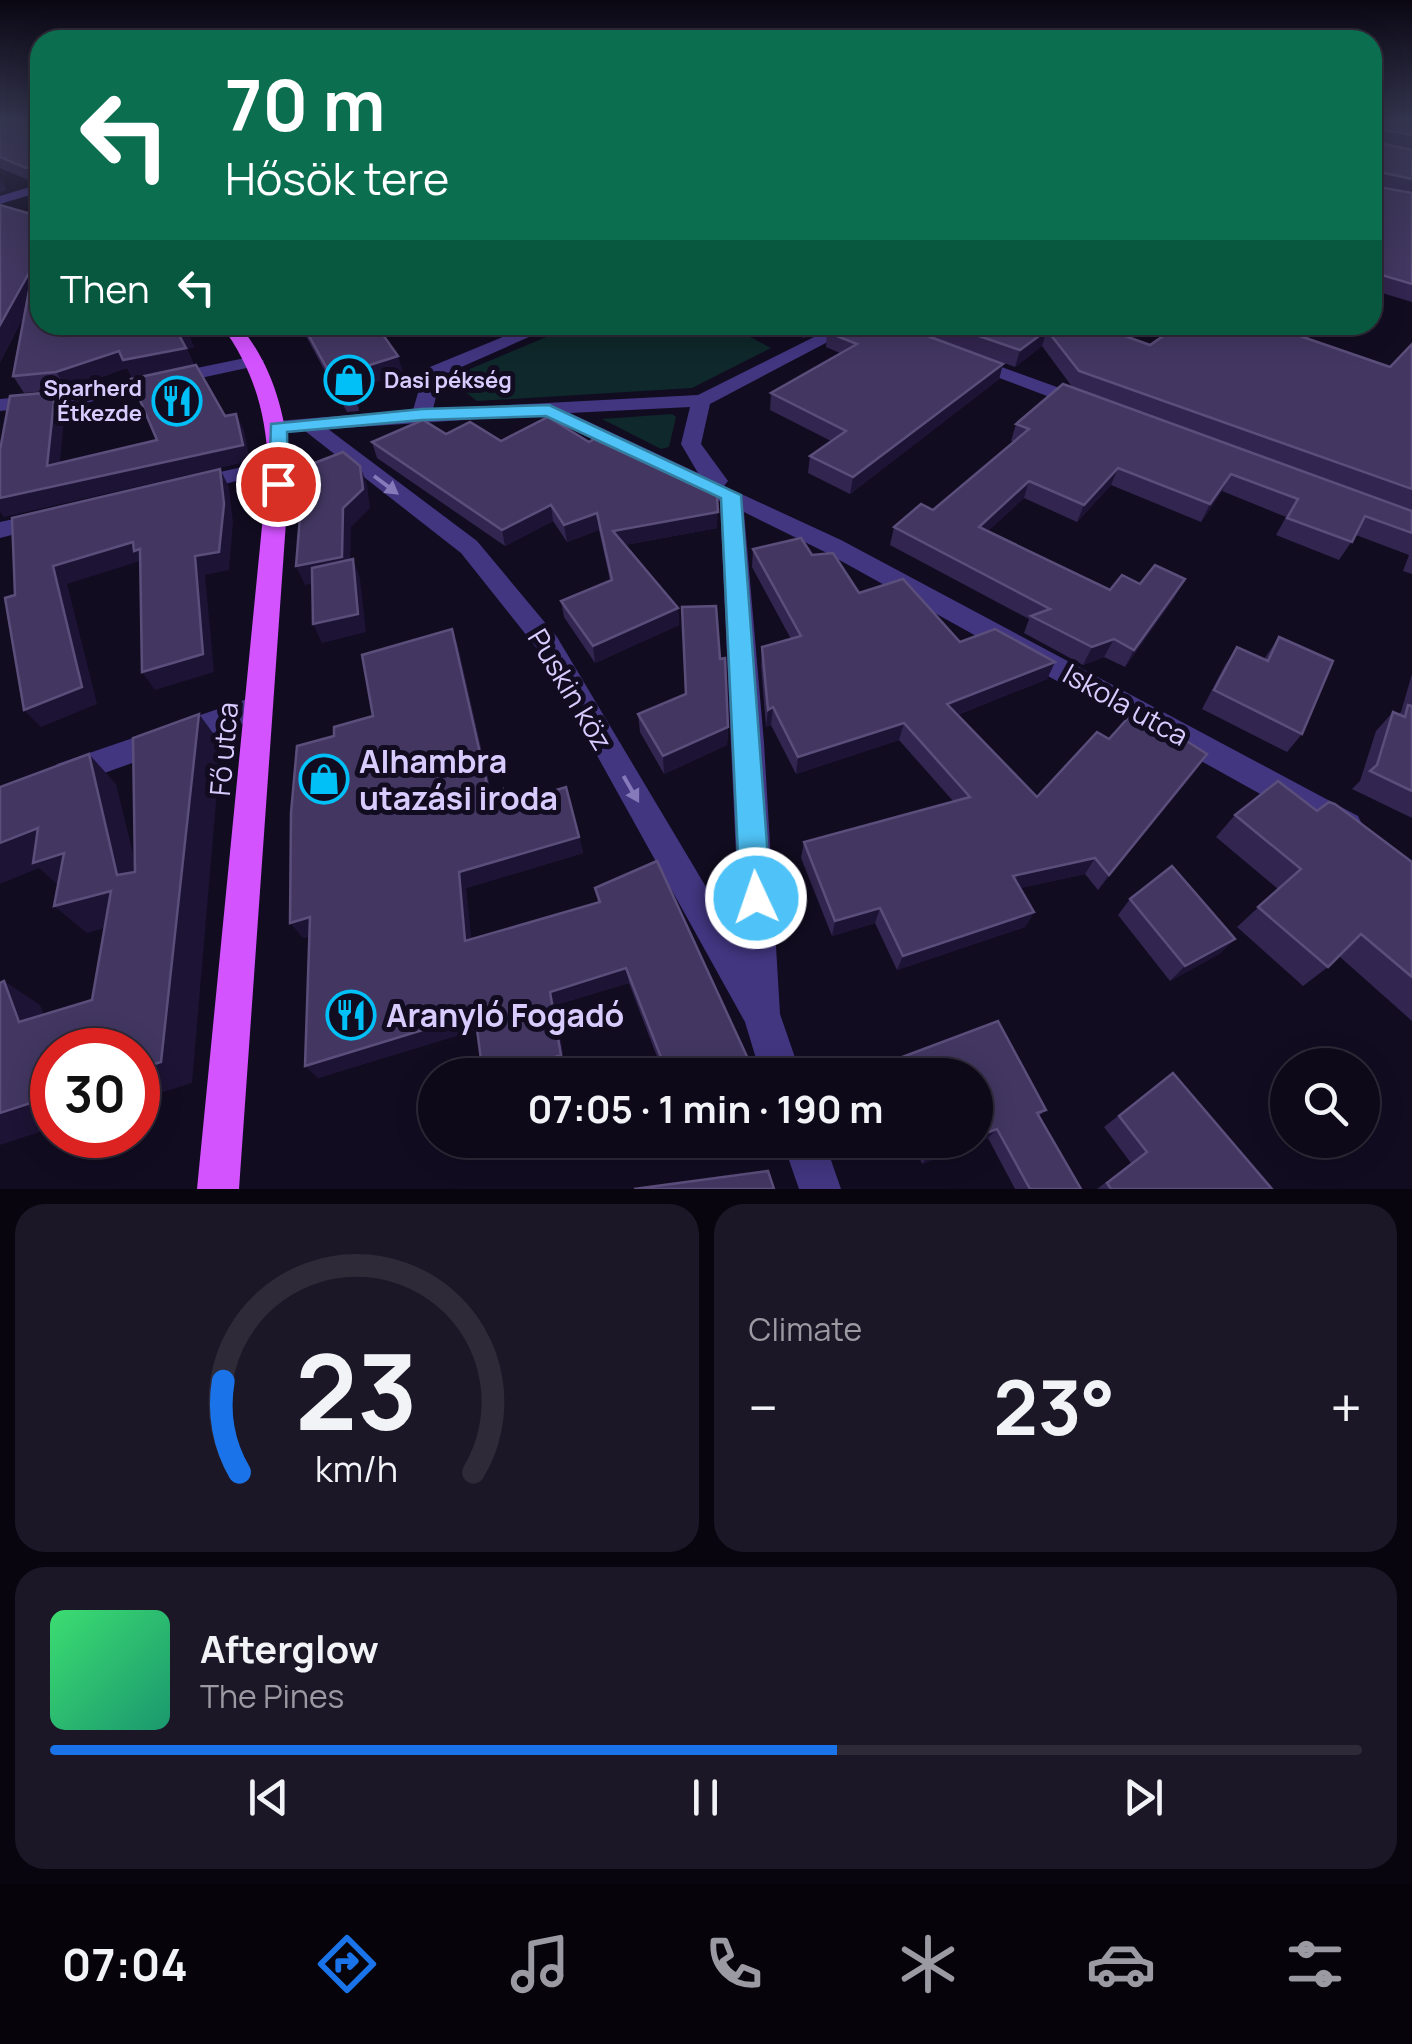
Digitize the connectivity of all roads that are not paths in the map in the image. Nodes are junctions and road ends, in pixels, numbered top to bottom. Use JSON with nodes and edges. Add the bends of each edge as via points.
{"nodes":[{"id":1,"x":30,"y":191,"type":"edge"},
{"id":2,"x":0,"y":200,"type":"edge"},
{"id":3,"x":0,"y":210,"type":"edge"},
{"id":4,"x":22,"y":216,"type":"edge"},
{"id":5,"x":237,"y":335,"type":"edge"},
{"id":6,"x":523,"y":335,"type":"edge"},
{"id":7,"x":831,"y":335,"type":"edge"},
{"id":8,"x":947,"y":352,"type":"edge"},
{"id":9,"x":255,"y":362,"type":"junction"},
{"id":10,"x":702,"y":401,"type":"junction"},
{"id":11,"x":0,"y":406,"type":"edge"},
{"id":12,"x":549,"y":410,"type":"junction"},
{"id":13,"x":1113,"y":414,"type":"edge"},
{"id":14,"x":422,"y":415,"type":"junction"},
{"id":15,"x":310,"y":425,"type":"junction"},
{"id":16,"x":277,"y":428,"type":"junction"},
{"id":17,"x":280,"y":465,"type":"junction"},
{"id":18,"x":175,"y":489,"type":"edge"},
{"id":19,"x":731,"y":495,"type":"junction"},
{"id":20,"x":78,"y":512,"type":"edge"},
{"id":21,"x":0,"y":530,"type":"edge"},
{"id":22,"x":259,"y":706,"type":"junction"},
{"id":23,"x":34,"y":787,"type":"edge"},
{"id":24,"x":1368,"y":838,"type":"edge"},
{"id":25,"x":761,"y":1014,"type":"junction"},
{"id":26,"x":775,"y":1058,"type":"edge"},
{"id":27,"x":809,"y":1158,"type":"edge"},
{"id":28,"x":218,"y":1189,"type":"edge"},
{"id":29,"x":820,"y":1189,"type":"edge"}],
"edges":[{"from":1,"to":2,"type":"street"},
{"from":3,"to":4,"type":"main road"},
{"from":5,"to":9,"type":"main road","name":"Fő utca"},
{"from":6,"to":14,"type":"street","via":[[432,373]]},
{"from":7,"to":10,"type":"street"},
{"from":8,"to":13,"type":"street"},
{"from":9,"to":11,"type":"street"},
{"from":9,"to":16,"type":"main road","name":"Fő utca"},
{"from":10,"to":12,"type":"street"},
{"from":10,"to":19,"type":"street","via":[[689,429],[694,459]]},
{"from":12,"to":14,"type":"street"},
{"from":12,"to":19,"type":"street"},
{"from":14,"to":15,"type":"street"},
{"from":15,"to":16,"type":"street"},
{"from":15,"to":25,"type":"street","name":"Puskin köz","one_way":true,"via":[[469,548],[537,630]]},
{"from":16,"to":17,"type":"main road","name":"Fő utca"},
{"from":17,"to":18,"type":"street"},
{"from":17,"to":22,"type":"main road","name":"Fő utca"},
{"from":19,"to":24,"type":"street","name":"Iskola utca"},
{"from":19,"to":25,"type":"street"},
{"from":20,"to":21,"type":"street"},
{"from":22,"to":23,"type":"street"},
{"from":22,"to":28,"type":"main road","name":"Fő utca"},
{"from":25,"to":26,"type":"street"},
{"from":27,"to":29,"type":"street"}]}
